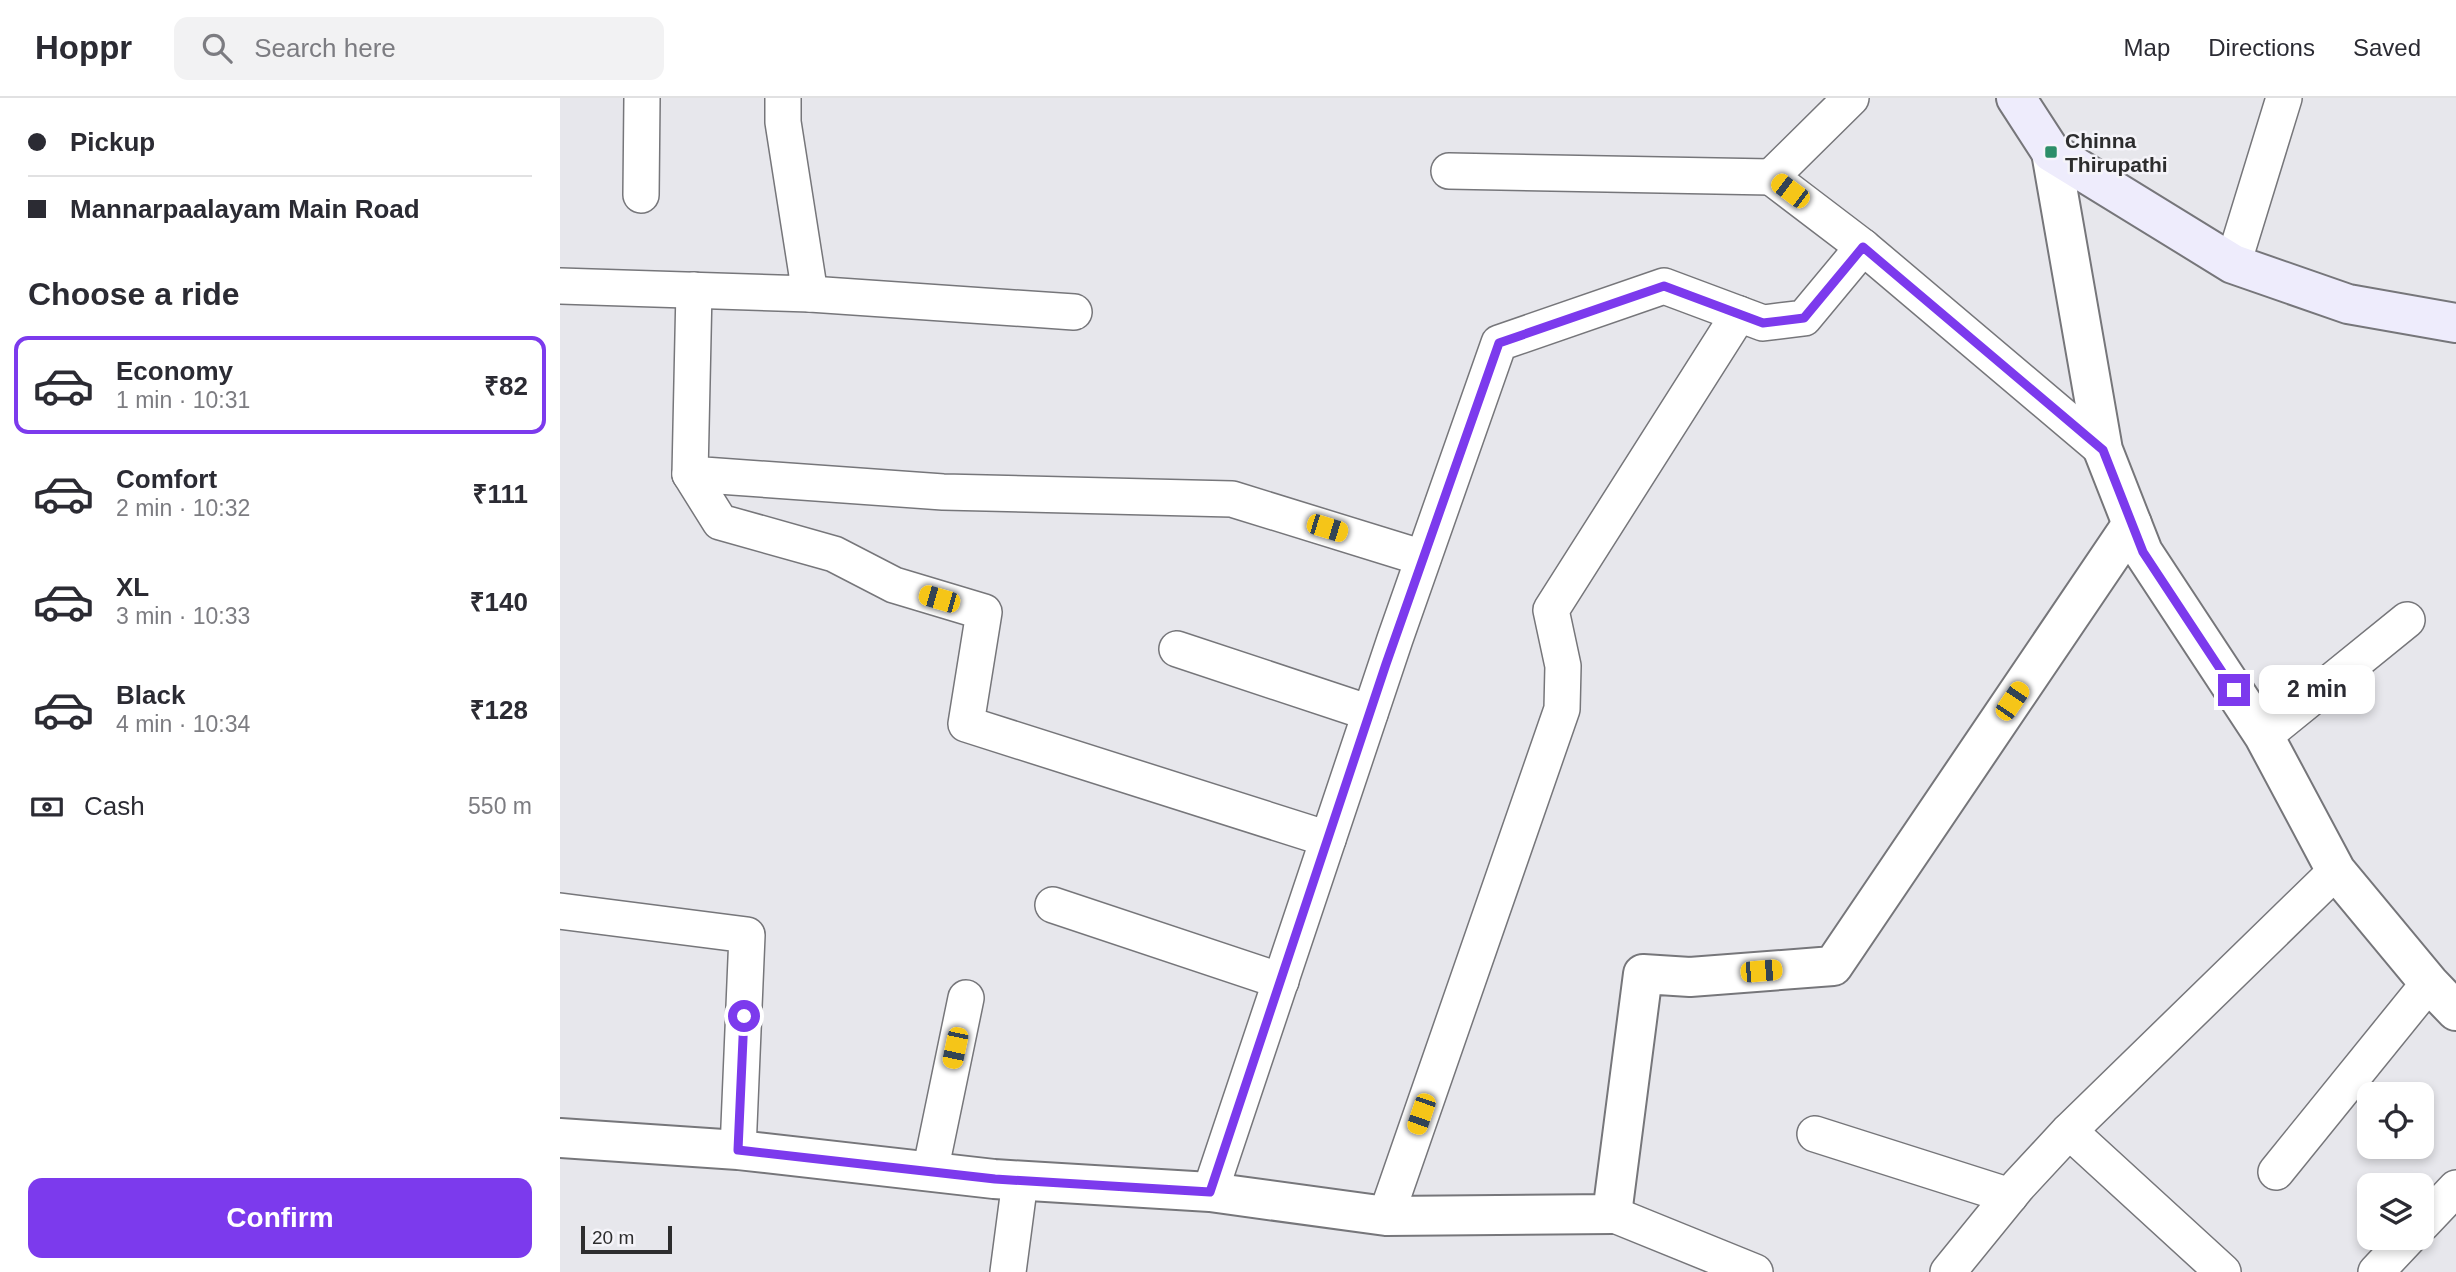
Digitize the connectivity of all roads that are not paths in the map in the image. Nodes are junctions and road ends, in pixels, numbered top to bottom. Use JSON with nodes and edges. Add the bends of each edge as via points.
{"nodes":[{"id":1,"x":642,"y":98,"type":"edge"},
{"id":2,"x":783,"y":98,"type":"edge"},
{"id":3,"x":1851,"y":98,"type":"edge"},
{"id":4,"x":2017,"y":98,"type":"edge"},
{"id":5,"x":2284,"y":98,"type":"edge"},
{"id":6,"x":2051,"y":152,"type":"junction"},
{"id":7,"x":1449,"y":171,"type":"dead end"},
{"id":8,"x":1771,"y":177,"type":"junction"},
{"id":9,"x":640,"y":195,"type":"dead end"},
{"id":10,"x":1863,"y":247,"type":"junction"},
{"id":11,"x":2233,"y":264,"type":"junction"},
{"id":12,"x":560,"y":286,"type":"edge"},
{"id":13,"x":694,"y":290,"type":"junction"},
{"id":14,"x":810,"y":294,"type":"junction"},
{"id":15,"x":1074,"y":312,"type":"dead end"},
{"id":16,"x":1739,"y":314,"type":"junction"},
{"id":17,"x":2456,"y":323,"type":"edge"},
{"id":18,"x":2103,"y":450,"type":"junction"},
{"id":19,"x":690,"y":474,"type":"junction"},
{"id":20,"x":2132,"y":524,"type":"junction"},
{"id":21,"x":1423,"y":558,"type":"junction"},
{"id":22,"x":2407,"y":620,"type":"dead end"},
{"id":23,"x":1177,"y":649,"type":"dead end"},
{"id":24,"x":1370,"y":713,"type":"junction"},
{"id":25,"x":2264,"y":736,"type":"junction"},
{"id":26,"x":1328,"y":839,"type":"junction"},
{"id":27,"x":2336,"y":871,"type":"junction"},
{"id":28,"x":1053,"y":905,"type":"dead end"},
{"id":29,"x":560,"y":911,"type":"edge"},
{"id":30,"x":1281,"y":981,"type":"junction"},
{"id":31,"x":2429,"y":983,"type":"junction"},
{"id":32,"x":966,"y":998,"type":"dead end"},
{"id":33,"x":2456,"y":1011,"type":"edge"},
{"id":34,"x":2069,"y":1131,"type":"junction"},
{"id":35,"x":1815,"y":1134,"type":"dead end"},
{"id":36,"x":560,"y":1138,"type":"edge"},
{"id":37,"x":738,"y":1150,"type":"junction"},
{"id":38,"x":930,"y":1172,"type":"junction"},
{"id":39,"x":2276,"y":1172,"type":"dead end"},
{"id":40,"x":1020,"y":1181,"type":"junction"},
{"id":41,"x":2456,"y":1188,"type":"edge"},
{"id":42,"x":1210,"y":1192,"type":"junction"},
{"id":43,"x":2010,"y":1196,"type":"junction"},
{"id":44,"x":2434,"y":1211,"type":"edge"},
{"id":45,"x":1612,"y":1214,"type":"junction"},
{"id":46,"x":1386,"y":1216,"type":"junction"},
{"id":47,"x":2397,"y":1250,"type":"edge"},
{"id":48,"x":1008,"y":1272,"type":"edge"},
{"id":49,"x":1755,"y":1272,"type":"edge"},
{"id":50,"x":1948,"y":1272,"type":"edge"},
{"id":51,"x":2223,"y":1272,"type":"edge"},
{"id":52,"x":2376,"y":1272,"type":"edge"}],
"edges":[{"from":1,"to":9,"type":"street"},
{"from":2,"to":14,"type":"street","via":[[782,122]]},
{"from":3,"to":8,"type":"street"},
{"from":4,"to":6,"type":"main road"},
{"from":5,"to":11,"type":"street"},
{"from":6,"to":11,"type":"main road"},
{"from":6,"to":18,"type":"street"},
{"from":7,"to":8,"type":"street"},
{"from":8,"to":10,"type":"street"},
{"from":10,"to":16,"type":"street","via":[[1804,318],[1763,323]]},
{"from":10,"to":18,"type":"street"},
{"from":11,"to":17,"type":"main road","via":[[2348,304]]},
{"from":12,"to":13,"type":"street"},
{"from":13,"to":14,"type":"street"},
{"from":13,"to":19,"type":"street"},
{"from":14,"to":15,"type":"street"},
{"from":16,"to":21,"type":"street","via":[[1664,286],[1499,343]]},
{"from":16,"to":46,"type":"street","via":[[1551,610],[1563,666],[1562,709]]},
{"from":18,"to":20,"type":"street"},
{"from":19,"to":21,"type":"street","via":[[943,492],[1232,499]]},
{"from":19,"to":26,"type":"street","via":[[720,522],[834,554],[894,585],[984,612],[966,724]]},
{"from":20,"to":25,"type":"street","via":[[2143,552]]},
{"from":20,"to":45,"type":"street","via":[[1833,965],[1690,977],[1643,974]]},
{"from":21,"to":24,"type":"street"},
{"from":22,"to":25,"type":"street"},
{"from":23,"to":24,"type":"street"},
{"from":24,"to":26,"type":"street"},
{"from":25,"to":27,"type":"street"},
{"from":26,"to":30,"type":"street"},
{"from":27,"to":31,"type":"street"},
{"from":27,"to":34,"type":"street"},
{"from":28,"to":30,"type":"street"},
{"from":29,"to":37,"type":"street","via":[[747,935]]},
{"from":30,"to":42,"type":"street"},
{"from":31,"to":33,"type":"street"},
{"from":31,"to":39,"type":"street"},
{"from":32,"to":38,"type":"street"},
{"from":34,"to":43,"type":"street"},
{"from":34,"to":51,"type":"street"},
{"from":35,"to":43,"type":"street"},
{"from":36,"to":37,"type":"street"},
{"from":37,"to":38,"type":"street"},
{"from":38,"to":40,"type":"street"},
{"from":40,"to":42,"type":"street"},
{"from":40,"to":48,"type":"street"},
{"from":41,"to":44,"type":"street"},
{"from":42,"to":46,"type":"street"},
{"from":43,"to":50,"type":"street"},
{"from":45,"to":46,"type":"street"},
{"from":45,"to":49,"type":"street"},
{"from":47,"to":52,"type":"street"}]}
